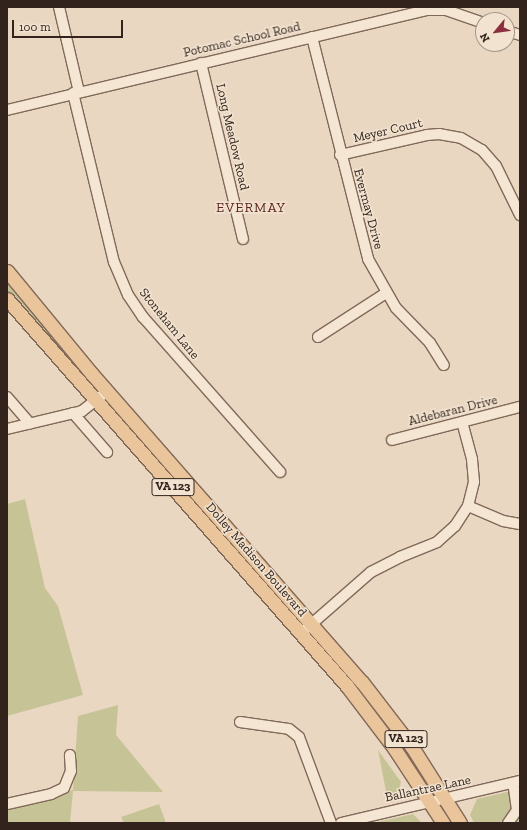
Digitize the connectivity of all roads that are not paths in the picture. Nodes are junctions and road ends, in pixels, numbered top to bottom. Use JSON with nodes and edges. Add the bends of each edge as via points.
{"nodes":[{"id":1,"x":59,"y":7,"type":"edge"},
{"id":2,"x":475,"y":20,"type":"edge"},
{"id":3,"x":312,"y":37,"type":"junction"},
{"id":4,"x":201,"y":63,"type":"junction"},
{"id":5,"x":76,"y":92,"type":"junction"},
{"id":6,"x":7,"y":110,"type":"edge"},
{"id":7,"x":340,"y":155,"type":"junction"},
{"id":8,"x":520,"y":215,"type":"edge"},
{"id":9,"x":243,"y":240,"type":"dead end"},
{"id":10,"x":7,"y":271,"type":"edge"},
{"id":11,"x":386,"y":293,"type":"junction"},
{"id":12,"x":7,"y":299,"type":"edge"},
{"id":13,"x":318,"y":338,"type":"dead end"},
{"id":14,"x":444,"y":365,"type":"dead end"},
{"id":15,"x":108,"y":391,"type":"junction"},
{"id":16,"x":7,"y":397,"type":"edge"},
{"id":17,"x":96,"y":400,"type":"junction"},
{"id":18,"x":520,"y":407,"type":"edge"},
{"id":19,"x":73,"y":413,"type":"junction"},
{"id":20,"x":462,"y":422,"type":"junction"},
{"id":21,"x":30,"y":423,"type":"junction"},
{"id":22,"x":7,"y":429,"type":"edge"},
{"id":23,"x":392,"y":440,"type":"dead end"},
{"id":24,"x":107,"y":452,"type":"dead end"},
{"id":25,"x":280,"y":472,"type":"dead end"},
{"id":26,"x":468,"y":506,"type":"junction"},
{"id":27,"x":520,"y":524,"type":"edge"},
{"id":28,"x":312,"y":624,"type":"junction"},
{"id":29,"x":301,"y":634,"type":"junction"},
{"id":30,"x":240,"y":722,"type":"dead end"},
{"id":31,"x":70,"y":756,"type":"dead end"},
{"id":32,"x":516,"y":782,"type":"edge"},
{"id":33,"x":446,"y":799,"type":"junction"},
{"id":34,"x":430,"y":802,"type":"junction"},
{"id":35,"x":7,"y":804,"type":"edge"},
{"id":36,"x":331,"y":823,"type":"edge"},
{"id":37,"x":341,"y":823,"type":"edge"},
{"id":38,"x":442,"y":823,"type":"edge"},
{"id":39,"x":460,"y":823,"type":"edge"},
{"id":40,"x":508,"y":823,"type":"edge"}],
"edges":[{"from":1,"to":5,"type":"street","name":"Stoneham Lane"},
{"from":2,"to":3,"type":"street","name":"Potomac School Road","via":[[446,10],[426,10]]},
{"from":3,"to":4,"type":"street","name":"Potomac School Road"},
{"from":3,"to":7,"type":"street","name":"Evermay Drive"},
{"from":4,"to":5,"type":"street","name":"Potomac School Road"},
{"from":4,"to":9,"type":"street","name":"Long Meadow Road"},
{"from":5,"to":6,"type":"street","name":"Potomac School Road"},
{"from":5,"to":25,"type":"street","name":"Stoneham Lane","via":[[114,262],[128,295],[143,317]]},
{"from":7,"to":8,"type":"street","name":"Meyer Court","via":[[427,135],[462,138],[482,150],[496,166]]},
{"from":7,"to":11,"type":"street","name":"Evermay Drive","via":[[361,241]]},
{"from":10,"to":15,"type":"main road","name":"Dolley Madison Boulevard","number":"VA 123"},
{"from":11,"to":13,"type":"street"},
{"from":11,"to":14,"type":"street","name":"Evermay Drive","via":[[430,343]]},
{"from":12,"to":17,"type":"main road","name":"Dolley Madison Boulevard","number":"VA 123"},
{"from":15,"to":17,"type":"street"},
{"from":15,"to":28,"type":"main road","name":"Dolley Madison Boulevard","number":"VA 123"},
{"from":16,"to":21,"type":"street"},
{"from":17,"to":19,"type":"street","via":[[86,409]]},
{"from":17,"to":29,"type":"main road","name":"Dolley Madison Boulevard","number":"VA 123"},
{"from":18,"to":20,"type":"street","name":"Aldebaran Drive"},
{"from":19,"to":21,"type":"street"},
{"from":19,"to":24,"type":"street"},
{"from":20,"to":23,"type":"street","name":"Aldebaran Drive"},
{"from":20,"to":26,"type":"street","via":[[474,470]]},
{"from":21,"to":22,"type":"street"},
{"from":26,"to":27,"type":"street","via":[[503,521]]},
{"from":26,"to":28,"type":"street","via":[[447,535],[426,548],[400,557],[371,572]]},
{"from":28,"to":29,"type":"street"},
{"from":28,"to":33,"type":"main road","name":"Dolley Madison Boulevard","number":"VA 123","via":[[396,724]]},
{"from":29,"to":34,"type":"main road","name":"Dolley Madison Boulevard","number":"VA 123","via":[[378,725]]},
{"from":30,"to":36,"type":"street","via":[[289,729],[299,737]]},
{"from":31,"to":35,"type":"street","via":[[71,771],[64,788],[51,794]]},
{"from":32,"to":33,"type":"street","name":"Ballantrae Lane"},
{"from":32,"to":40,"type":"street","via":[[517,810]]},
{"from":33,"to":34,"type":"street","name":"Ballantrae Lane"},
{"from":33,"to":39,"type":"main road","name":"Dolley Madison Boulevard","number":"VA 123"},
{"from":34,"to":37,"type":"street","name":"Ballantrae Lane"},
{"from":34,"to":38,"type":"main road","name":"Dolley Madison Boulevard","number":"VA 123"}]}
